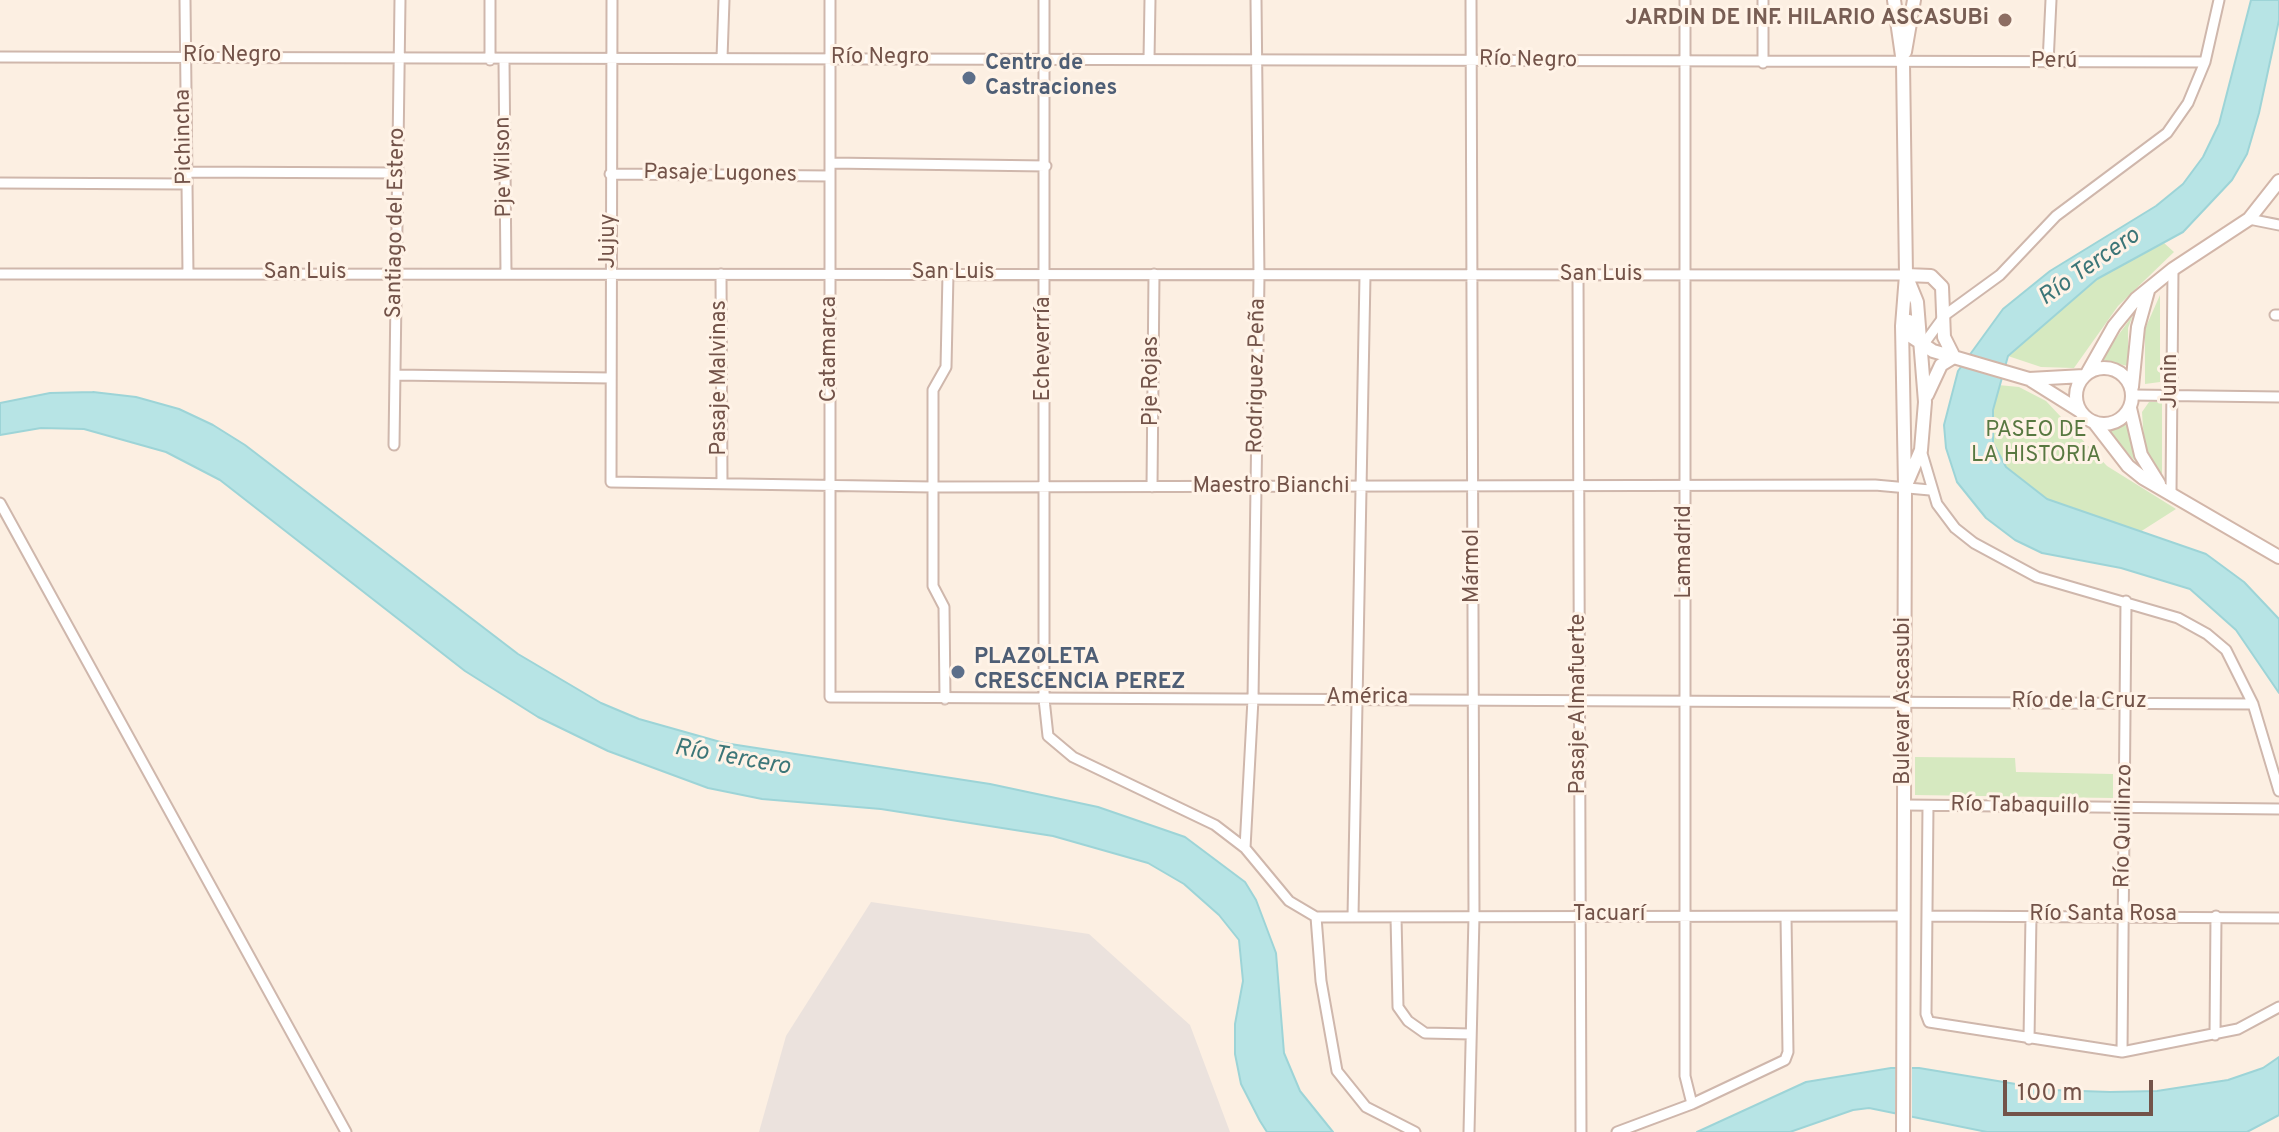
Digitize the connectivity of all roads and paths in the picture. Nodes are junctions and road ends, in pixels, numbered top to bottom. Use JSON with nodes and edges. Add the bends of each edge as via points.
{"nodes":[{"id":1,"x":185,"y":0,"type":"edge"},
{"id":2,"x":400,"y":0,"type":"edge"},
{"id":3,"x":490,"y":0,"type":"edge"},
{"id":4,"x":612,"y":0,"type":"edge"},
{"id":5,"x":724,"y":0,"type":"edge"},
{"id":6,"x":830,"y":0,"type":"edge"},
{"id":7,"x":1044,"y":0,"type":"edge"},
{"id":8,"x":1150,"y":0,"type":"edge"},
{"id":9,"x":1256,"y":0,"type":"edge"},
{"id":10,"x":1471,"y":0,"type":"edge"},
{"id":11,"x":1685,"y":0,"type":"edge"},
{"id":12,"x":1763,"y":0,"type":"edge"},
{"id":13,"x":1894,"y":0,"type":"edge"},
{"id":14,"x":1908,"y":0,"type":"edge"},
{"id":15,"x":1914,"y":0,"type":"edge"},
{"id":16,"x":2051,"y":0,"type":"edge"},
{"id":17,"x":2219,"y":0,"type":"edge"},
{"id":18,"x":1912,"y":15,"type":"junction"},
{"id":19,"x":0,"y":57,"type":"edge"},
{"id":20,"x":183,"y":57,"type":"junction"},
{"id":21,"x":722,"y":58,"type":"junction"},
{"id":22,"x":399,"y":59,"type":"junction"},
{"id":23,"x":610,"y":59,"type":"junction"},
{"id":24,"x":828,"y":59,"type":"junction"},
{"id":25,"x":1044,"y":59,"type":"junction"},
{"id":26,"x":1149,"y":59,"type":"junction"},
{"id":27,"x":490,"y":60,"type":"junction"},
{"id":28,"x":504,"y":60,"type":"junction"},
{"id":29,"x":1257,"y":60,"type":"junction"},
{"id":30,"x":1471,"y":60,"type":"junction"},
{"id":31,"x":2205,"y":62,"type":"junction"},
{"id":32,"x":1683,"y":63,"type":"junction"},
{"id":33,"x":1763,"y":63,"type":"junction"},
{"id":34,"x":1903,"y":63,"type":"junction"},
{"id":35,"x":2048,"y":63,"type":"junction"},
{"id":36,"x":830,"y":163,"type":"junction"},
{"id":37,"x":1046,"y":166,"type":"junction"},
{"id":38,"x":186,"y":172,"type":"junction"},
{"id":39,"x":399,"y":173,"type":"junction"},
{"id":40,"x":610,"y":174,"type":"junction"},
{"id":41,"x":830,"y":176,"type":"junction"},
{"id":42,"x":2279,"y":181,"type":"edge"},
{"id":43,"x":0,"y":183,"type":"edge"},
{"id":44,"x":186,"y":184,"type":"junction"},
{"id":45,"x":2249,"y":219,"type":"junction"},
{"id":46,"x":2279,"y":225,"type":"edge"},
{"id":47,"x":2173,"y":269,"type":"junction"},
{"id":48,"x":0,"y":274,"type":"edge"},
{"id":49,"x":188,"y":274,"type":"junction"},
{"id":50,"x":397,"y":274,"type":"junction"},
{"id":51,"x":506,"y":274,"type":"junction"},
{"id":52,"x":610,"y":274,"type":"junction"},
{"id":53,"x":721,"y":274,"type":"junction"},
{"id":54,"x":831,"y":274,"type":"junction"},
{"id":55,"x":948,"y":274,"type":"junction"},
{"id":56,"x":1045,"y":274,"type":"junction"},
{"id":57,"x":1154,"y":274,"type":"junction"},
{"id":58,"x":1906,"y":275,"type":"junction"},
{"id":59,"x":1259,"y":276,"type":"junction"},
{"id":60,"x":1365,"y":276,"type":"junction"},
{"id":61,"x":1470,"y":276,"type":"junction"},
{"id":62,"x":1578,"y":276,"type":"junction"},
{"id":63,"x":1685,"y":276,"type":"junction"},
{"id":64,"x":2149,"y":288,"type":"junction"},
{"id":65,"x":1903,"y":299,"type":"junction"},
{"id":66,"x":1945,"y":315,"type":"junction"},
{"id":67,"x":1923,"y":345,"type":"junction"},
{"id":68,"x":1954,"y":357,"type":"junction"},
{"id":69,"x":2086,"y":374,"type":"junction"},
{"id":70,"x":395,"y":375,"type":"junction"},
{"id":71,"x":611,"y":378,"type":"junction"},
{"id":72,"x":2029,"y":379,"type":"junction"},
{"id":73,"x":2172,"y":396,"type":"junction"},
{"id":74,"x":2132,"y":397,"type":"junction"},
{"id":75,"x":2279,"y":397,"type":"edge"},
{"id":76,"x":1925,"y":402,"type":"junction"},
{"id":77,"x":2080,"y":411,"type":"junction"},
{"id":78,"x":2094,"y":422,"type":"junction"},
{"id":79,"x":394,"y":445,"type":"dead end"},
{"id":80,"x":1921,"y":450,"type":"junction"},
{"id":81,"x":611,"y":482,"type":"joint"},
{"id":82,"x":722,"y":483,"type":"junction"},
{"id":83,"x":832,"y":484,"type":"junction"},
{"id":84,"x":1905,"y":486,"type":"junction"},
{"id":85,"x":932,"y":487,"type":"junction"},
{"id":86,"x":1044,"y":487,"type":"junction"},
{"id":87,"x":1152,"y":487,"type":"junction"},
{"id":88,"x":1256,"y":488,"type":"junction"},
{"id":89,"x":1361,"y":488,"type":"junction"},
{"id":90,"x":1473,"y":488,"type":"junction"},
{"id":91,"x":1579,"y":488,"type":"junction"},
{"id":92,"x":1686,"y":488,"type":"junction"},
{"id":93,"x":1930,"y":490,"type":"junction"},
{"id":94,"x":2166,"y":490,"type":"junction"},
{"id":95,"x":0,"y":503,"type":"edge"},
{"id":96,"x":2279,"y":557,"type":"edge"},
{"id":97,"x":2126,"y":601,"type":"junction"},
{"id":98,"x":830,"y":697,"type":"joint"},
{"id":99,"x":945,"y":699,"type":"junction"},
{"id":100,"x":1044,"y":699,"type":"junction"},
{"id":101,"x":1253,"y":699,"type":"junction"},
{"id":102,"x":1359,"y":699,"type":"junction"},
{"id":103,"x":1475,"y":700,"type":"junction"},
{"id":104,"x":1580,"y":701,"type":"junction"},
{"id":105,"x":1687,"y":701,"type":"junction"},
{"id":106,"x":1904,"y":701,"type":"junction"},
{"id":107,"x":2126,"y":703,"type":"junction"},
{"id":108,"x":2253,"y":704,"type":"junction"},
{"id":109,"x":2279,"y":791,"type":"edge"},
{"id":110,"x":1905,"y":805,"type":"junction"},
{"id":111,"x":1928,"y":806,"type":"junction"},
{"id":112,"x":2126,"y":808,"type":"junction"},
{"id":113,"x":2279,"y":809,"type":"edge"},
{"id":114,"x":1245,"y":848,"type":"junction"},
{"id":115,"x":1353,"y":916,"type":"junction"},
{"id":116,"x":1474,"y":916,"type":"junction"},
{"id":117,"x":1579,"y":916,"type":"junction"},
{"id":118,"x":1686,"y":916,"type":"junction"},
{"id":119,"x":1903,"y":916,"type":"junction"},
{"id":120,"x":1927,"y":916,"type":"junction"},
{"id":121,"x":2031,"y":916,"type":"junction"},
{"id":122,"x":2123,"y":916,"type":"junction"},
{"id":123,"x":2216,"y":916,"type":"junction"},
{"id":124,"x":1316,"y":917,"type":"junction"},
{"id":125,"x":1396,"y":917,"type":"junction"},
{"id":126,"x":1786,"y":917,"type":"junction"},
{"id":127,"x":2279,"y":918,"type":"edge"},
{"id":128,"x":2279,"y":1007,"type":"edge"},
{"id":129,"x":1471,"y":1034,"type":"junction"},
{"id":130,"x":2215,"y":1035,"type":"junction"},
{"id":131,"x":2029,"y":1039,"type":"junction"},
{"id":132,"x":2122,"y":1052,"type":"junction"},
{"id":133,"x":1692,"y":1104,"type":"junction"},
{"id":134,"x":346,"y":1132,"type":"edge"},
{"id":135,"x":1415,"y":1132,"type":"edge"},
{"id":136,"x":1469,"y":1132,"type":"edge"},
{"id":137,"x":1581,"y":1132,"type":"edge"},
{"id":138,"x":1617,"y":1132,"type":"edge"},
{"id":139,"x":1903,"y":1132,"type":"edge"}],
"edges":[{"from":1,"to":20,"type":"street","name":"Pichincha"},
{"from":2,"to":22,"type":"street","name":"Santiago del Estero"},
{"from":3,"to":27,"type":"street"},
{"from":4,"to":23,"type":"street","name":"Jujuy"},
{"from":5,"to":21,"type":"street"},
{"from":6,"to":24,"type":"street","name":"Catamarca"},
{"from":7,"to":25,"type":"street","name":"Echeverría"},
{"from":8,"to":26,"type":"street"},
{"from":9,"to":29,"type":"street","name":"Rodriguez Peña"},
{"from":10,"to":30,"type":"street","name":"Mármol"},
{"from":11,"to":32,"type":"street","name":"Lamadrid"},
{"from":12,"to":33,"type":"street"},
{"from":13,"to":34,"type":"main road"},
{"from":14,"to":18,"type":"street"},
{"from":15,"to":18,"type":"main road"},
{"from":16,"to":35,"type":"street"},
{"from":17,"to":31,"type":"street"},
{"from":18,"to":34,"type":"main road"},
{"from":19,"to":20,"type":"street","name":"Río Negro"},
{"from":20,"to":22,"type":"street","name":"Río Negro"},
{"from":20,"to":38,"type":"street","name":"Pichincha"},
{"from":21,"to":23,"type":"street","name":"Río Negro"},
{"from":21,"to":24,"type":"street","name":"Río Negro"},
{"from":22,"to":27,"type":"street","name":"Río Negro"},
{"from":22,"to":39,"type":"street","name":"Santiago del Estero"},
{"from":23,"to":28,"type":"street","name":"Río Negro"},
{"from":23,"to":40,"type":"street","name":"Jujuy"},
{"from":24,"to":25,"type":"street","name":"Río Negro"},
{"from":24,"to":36,"type":"street","name":"Catamarca"},
{"from":25,"to":26,"type":"street","name":"Río Negro"},
{"from":25,"to":37,"type":"street","name":"Echeverría"},
{"from":26,"to":29,"type":"street","name":"Río Negro"},
{"from":27,"to":28,"type":"street","name":"Río Negro"},
{"from":28,"to":51,"type":"street","name":"Pje Wilson"},
{"from":29,"to":30,"type":"street","name":"Río Negro"},
{"from":29,"to":59,"type":"street","name":"Rodriguez Peña"},
{"from":30,"to":32,"type":"street","name":"Río Negro"},
{"from":30,"to":61,"type":"street","name":"Mármol"},
{"from":31,"to":35,"type":"street","name":"Perú"},
{"from":31,"to":66,"type":"street","via":[[2188,103],[2167,133],[2056,216],[2000,275]]},
{"from":32,"to":33,"type":"street","name":"Río Negro"},
{"from":32,"to":63,"type":"street","name":"Lamadrid"},
{"from":33,"to":34,"type":"street","name":"Río Negro"},
{"from":34,"to":35,"type":"street","name":"Perú"},
{"from":34,"to":58,"type":"main road"},
{"from":36,"to":37,"type":"street","name":"Pasaje Lugones"},
{"from":36,"to":41,"type":"street","name":"Catamarca"},
{"from":37,"to":56,"type":"street","name":"Echeverría"},
{"from":38,"to":39,"type":"street"},
{"from":38,"to":44,"type":"street","name":"Pichincha"},
{"from":39,"to":50,"type":"street","name":"Santiago del Estero"},
{"from":40,"to":41,"type":"street","name":"Pasaje Lugones"},
{"from":40,"to":52,"type":"street","name":"Jujuy"},
{"from":41,"to":54,"type":"street","name":"Catamarca"},
{"from":42,"to":45,"type":"main road"},
{"from":43,"to":44,"type":"street"},
{"from":44,"to":49,"type":"street","name":"Pichincha"},
{"from":45,"to":46,"type":"street"},
{"from":45,"to":47,"type":"main road"},
{"from":47,"to":64,"type":"main road"},
{"from":47,"to":73,"type":"street","name":"Junin"},
{"from":48,"to":49,"type":"street","name":"San Luis"},
{"from":49,"to":50,"type":"street","name":"San Luis"},
{"from":50,"to":51,"type":"street","name":"San Luis"},
{"from":50,"to":70,"type":"street","name":"Santiago del Estero"},
{"from":51,"to":52,"type":"street","name":"San Luis"},
{"from":52,"to":53,"type":"street","name":"San Luis"},
{"from":52,"to":71,"type":"street","name":"Jujuy"},
{"from":53,"to":54,"type":"street","name":"San Luis"},
{"from":53,"to":82,"type":"street","name":"Pasaje Malvinas"},
{"from":54,"to":55,"type":"street","name":"San Luis"},
{"from":54,"to":83,"type":"street","name":"Catamarca"},
{"from":55,"to":56,"type":"street","name":"San Luis"},
{"from":55,"to":85,"type":"street","via":[[946,367],[933,390]]},
{"from":56,"to":57,"type":"street","name":"San Luis"},
{"from":56,"to":86,"type":"street","name":"Echeverría"},
{"from":57,"to":59,"type":"street","name":"San Luis"},
{"from":57,"to":87,"type":"street","name":"Pje Rojas"},
{"from":58,"to":63,"type":"street","name":"San Luis"},
{"from":58,"to":65,"type":"main road"},
{"from":58,"to":66,"type":"main road","via":[[1938,281]]},
{"from":58,"to":67,"type":"main road","via":[[1917,302]]},
{"from":59,"to":60,"type":"street","name":"San Luis"},
{"from":59,"to":88,"type":"street","name":"Rodriguez Peña"},
{"from":60,"to":61,"type":"street","name":"San Luis"},
{"from":60,"to":89,"type":"street"},
{"from":61,"to":62,"type":"street","name":"San Luis"},
{"from":61,"to":90,"type":"street","name":"Mármol"},
{"from":62,"to":63,"type":"street","name":"San Luis"},
{"from":62,"to":91,"type":"street","name":"Pasaje Almafuerte"},
{"from":63,"to":92,"type":"street","name":"Lamadrid"},
{"from":64,"to":69,"type":"main road","via":[[2125,310]]},
{"from":64,"to":74,"type":"main road","via":[[2138,327]]},
{"from":65,"to":67,"type":"main road","via":[[1910,334]]},
{"from":65,"to":84,"type":"main road","name":"Bulevar Ascasubi"},
{"from":66,"to":67,"type":"street"},
{"from":66,"to":68,"type":"main road","via":[[1944,337]]},
{"from":67,"to":68,"type":"main road"},
{"from":67,"to":76,"type":"main road"},
{"from":68,"to":72,"type":"main road"},
{"from":68,"to":76,"type":"main road","via":[[1941,365]]},
{"from":69,"to":72,"type":"main road"},
{"from":69,"to":74,"type":"main road","via":[[2115,369]]},
{"from":69,"to":77,"type":"main road","via":[[2076,393]]},
{"from":70,"to":71,"type":"street"},
{"from":70,"to":79,"type":"street","name":"Santiago del Estero"},
{"from":71,"to":81,"type":"street","name":"Jujuy"},
{"from":72,"to":77,"type":"main road"},
{"from":73,"to":74,"type":"street"},
{"from":73,"to":75,"type":"street"},
{"from":73,"to":94,"type":"street","name":"Junin"},
{"from":74,"to":78,"type":"main road","via":[[2118,421]]},
{"from":74,"to":94,"type":"main road","via":[[2141,455]]},
{"from":76,"to":80,"type":"main road"},
{"from":77,"to":78,"type":"main road"},
{"from":78,"to":94,"type":"main road","via":[[2128,466]]},
{"from":80,"to":84,"type":"main road"},
{"from":80,"to":93,"type":"street"},
{"from":81,"to":82,"type":"street","name":"Maestro Bianchi"},
{"from":82,"to":83,"type":"street","name":"Maestro Bianchi"},
{"from":83,"to":85,"type":"street","name":"Maestro Bianchi"},
{"from":83,"to":98,"type":"street","name":"Catamarca"},
{"from":84,"to":92,"type":"street","name":"Maestro Bianchi"},
{"from":84,"to":93,"type":"street","name":"Maestro Bianchi"},
{"from":84,"to":106,"type":"main road","name":"Bulevar Ascasubi"},
{"from":85,"to":86,"type":"street","name":"Maestro Bianchi"},
{"from":85,"to":99,"type":"street","via":[[933,586],[944,607]]},
{"from":86,"to":87,"type":"street","name":"Maestro Bianchi"},
{"from":86,"to":100,"type":"street","name":"Echeverría"},
{"from":87,"to":88,"type":"street","name":"Maestro Bianchi"},
{"from":88,"to":89,"type":"street","name":"Maestro Bianchi"},
{"from":88,"to":101,"type":"street","name":"Rodriguez Peña"},
{"from":89,"to":90,"type":"street","name":"Maestro Bianchi"},
{"from":89,"to":102,"type":"street"},
{"from":90,"to":91,"type":"street","name":"Maestro Bianchi"},
{"from":90,"to":103,"type":"street","name":"Mármol"},
{"from":91,"to":92,"type":"street","name":"Maestro Bianchi"},
{"from":91,"to":104,"type":"street","name":"Pasaje Almafuerte"},
{"from":92,"to":105,"type":"street","name":"Lamadrid"},
{"from":93,"to":97,"type":"street","via":[[1955,528],[2003,562],[2037,577]]},
{"from":94,"to":96,"type":"main road"},
{"from":95,"to":134,"type":"street"},
{"from":97,"to":107,"type":"street","name":"Río Quillinzo"},
{"from":97,"to":108,"type":"street","via":[[2207,634],[2232,660]]},
{"from":98,"to":99,"type":"street","name":"América"},
{"from":99,"to":100,"type":"street","name":"América"},
{"from":100,"to":101,"type":"street","name":"América"},
{"from":100,"to":114,"type":"street","name":"Echeverría","via":[[1048,736],[1054,744],[1215,825]]},
{"from":101,"to":102,"type":"street","name":"América"},
{"from":101,"to":114,"type":"street","name":"Rodriguez Peña"},
{"from":102,"to":103,"type":"street","name":"América"},
{"from":102,"to":115,"type":"street"},
{"from":103,"to":104,"type":"street","name":"América"},
{"from":103,"to":116,"type":"street","name":"Mármol"},
{"from":104,"to":105,"type":"street","name":"América"},
{"from":104,"to":117,"type":"street","name":"Pasaje Almafuerte"},
{"from":105,"to":106,"type":"street","name":"América"},
{"from":105,"to":118,"type":"street","name":"Lamadrid"},
{"from":106,"to":107,"type":"street","name":"Río de la Cruz"},
{"from":106,"to":110,"type":"main road","name":"Bulevar Ascasubi"},
{"from":107,"to":108,"type":"street","name":"Río de la Cruz"},
{"from":107,"to":112,"type":"street","name":"Río Quillinzo"},
{"from":108,"to":109,"type":"street"},
{"from":110,"to":111,"type":"street","name":"Río Tabaquillo"},
{"from":110,"to":119,"type":"main road","name":"Bulevar Ascasubi"},
{"from":111,"to":112,"type":"street","name":"Río Tabaquillo"},
{"from":111,"to":120,"type":"street"},
{"from":112,"to":113,"type":"street","name":"Río Tabaquillo"},
{"from":112,"to":122,"type":"street","name":"Río Quillinzo"},
{"from":114,"to":124,"type":"street","name":"Echeverría","via":[[1289,901]]},
{"from":115,"to":124,"type":"street","name":"Tacuarí"},
{"from":115,"to":125,"type":"street","name":"Tacuarí"},
{"from":116,"to":117,"type":"street","name":"Tacuarí"},
{"from":116,"to":125,"type":"street","name":"Tacuarí"},
{"from":116,"to":129,"type":"street","name":"Mármol"},
{"from":117,"to":118,"type":"street","name":"Tacuarí"},
{"from":117,"to":137,"type":"street","name":"Pasaje Almafuerte"},
{"from":118,"to":126,"type":"street","name":"Tacuarí"},
{"from":118,"to":133,"type":"street","name":"Lamadrid","via":[[1685,1076]]},
{"from":119,"to":126,"type":"street","name":"Tacuarí"},
{"from":119,"to":139,"type":"main road","name":"Bulevar Ascasubi"},
{"from":120,"to":121,"type":"street","name":"Río Santa Rosa"},
{"from":120,"to":131,"type":"street","via":[[1929,1022]]},
{"from":121,"to":122,"type":"street","name":"Río Santa Rosa"},
{"from":121,"to":131,"type":"street"},
{"from":122,"to":123,"type":"street","name":"Río Santa Rosa"},
{"from":122,"to":132,"type":"street","name":"Río Quillinzo"},
{"from":123,"to":127,"type":"street","name":"Río Santa Rosa"},
{"from":123,"to":130,"type":"street"},
{"from":124,"to":135,"type":"street","via":[[1337,1071],[1366,1107]]},
{"from":125,"to":129,"type":"street","via":[[1398,1007],[1425,1033]]},
{"from":126,"to":133,"type":"street","via":[[1785,1060]]},
{"from":128,"to":130,"type":"street"},
{"from":129,"to":136,"type":"street","name":"Mármol"},
{"from":130,"to":132,"type":"street"},
{"from":131,"to":132,"type":"street"},
{"from":133,"to":138,"type":"street"}]}
